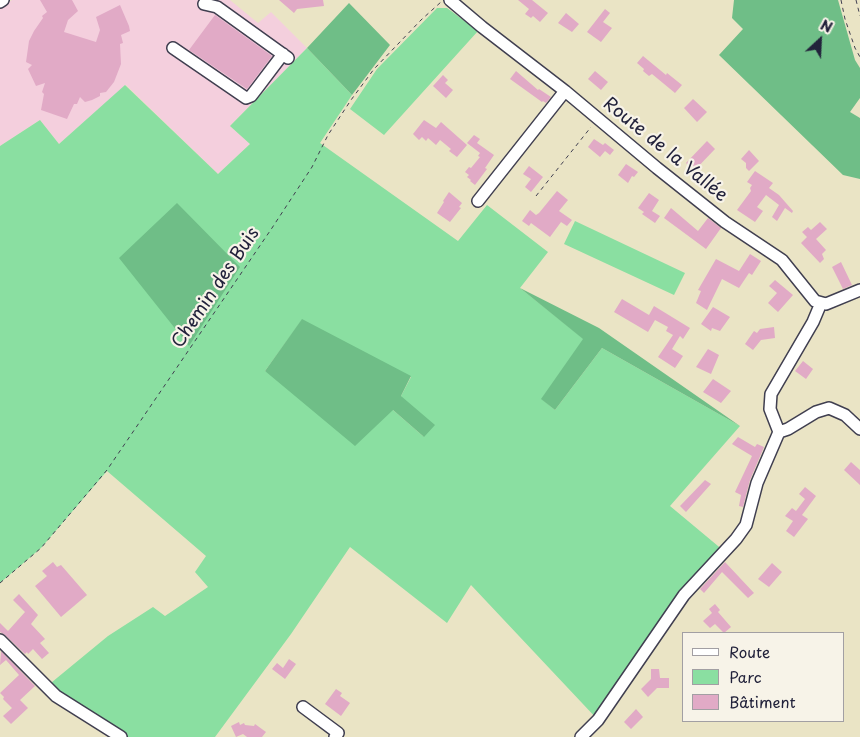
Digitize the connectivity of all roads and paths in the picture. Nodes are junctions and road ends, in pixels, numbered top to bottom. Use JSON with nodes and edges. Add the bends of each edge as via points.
{"nodes":[{"id":1,"x":4,"y":0,"type":"edge"},
{"id":2,"x":443,"y":0,"type":"edge"},
{"id":3,"x":450,"y":0,"type":"edge"},
{"id":4,"x":841,"y":0,"type":"edge"},
{"id":5,"x":856,"y":0,"type":"edge"},
{"id":6,"x":0,"y":2,"type":"edge"},
{"id":7,"x":204,"y":4,"type":"dead end"},
{"id":8,"x":860,"y":16,"type":"edge"},
{"id":9,"x":173,"y":48,"type":"dead end"},
{"id":10,"x":860,"y":57,"type":"edge"},
{"id":11,"x":565,"y":91,"type":"junction"},
{"id":12,"x":598,"y":118,"type":"junction"},
{"id":13,"x":536,"y":196,"type":"dead end"},
{"id":14,"x":478,"y":202,"type":"dead end"},
{"id":15,"x":860,"y":290,"type":"edge"},
{"id":16,"x":821,"y":303,"type":"junction"},
{"id":17,"x":860,"y":429,"type":"edge"},
{"id":18,"x":779,"y":432,"type":"junction"},
{"id":19,"x":0,"y":583,"type":"edge"},
{"id":20,"x":0,"y":640,"type":"edge"},
{"id":21,"x":303,"y":707,"type":"dead end"},
{"id":22,"x":121,"y":737,"type":"edge"},
{"id":23,"x":335,"y":737,"type":"edge"},
{"id":24,"x":581,"y":737,"type":"edge"}],
"edges":[{"from":1,"to":6,"type":"street"},
{"from":2,"to":19,"type":"path","name":"Chemin des Buis","via":[[374,68],[351,100],[263,242],[107,470],[41,548]]},
{"from":3,"to":11,"type":"street","name":"Route de la Vallée"},
{"from":4,"to":10,"type":"path","via":[[854,48]]},
{"from":5,"to":8,"type":"path"},
{"from":7,"to":9,"type":"street","via":[[217,7],[286,56],[246,98]]},
{"from":11,"to":12,"type":"street","name":"Route de la Vallée"},
{"from":11,"to":14,"type":"street"},
{"from":12,"to":13,"type":"path"},
{"from":12,"to":16,"type":"street","name":"Route de la Vallée","via":[[725,222],[782,260],[810,296]]},
{"from":15,"to":16,"type":"street"},
{"from":16,"to":18,"type":"street","via":[[771,394],[770,408]]},
{"from":17,"to":18,"type":"street","via":[[845,415],[830,408]]},
{"from":18,"to":24,"type":"street","via":[[757,483],[746,525],[684,595],[598,720]]},
{"from":20,"to":22,"type":"street","via":[[56,696]]},
{"from":21,"to":23,"type":"street","via":[[338,734]]}]}
